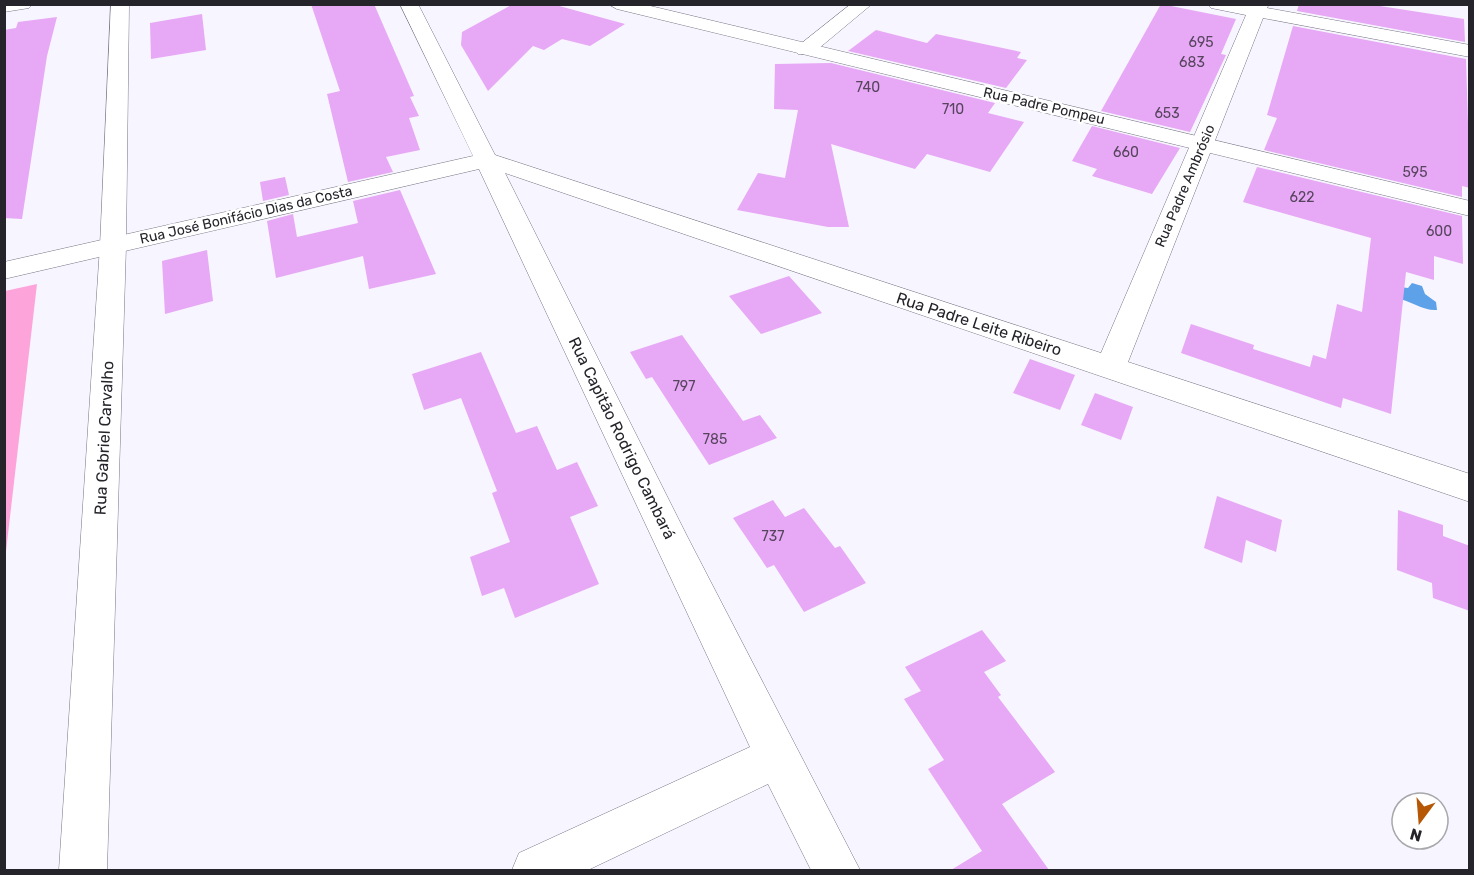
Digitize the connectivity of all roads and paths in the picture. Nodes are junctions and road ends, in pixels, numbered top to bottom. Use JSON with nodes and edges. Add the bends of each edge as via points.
{"nodes":[{"id":1,"x":22,"y":4,"type":"edge"},
{"id":2,"x":120,"y":4,"type":"edge"},
{"id":3,"x":409,"y":4,"type":"edge"},
{"id":4,"x":618,"y":4,"type":"edge"},
{"id":5,"x":863,"y":4,"type":"edge"},
{"id":6,"x":1217,"y":4,"type":"edge"},
{"id":7,"x":4,"y":7,"type":"edge"},
{"id":8,"x":1259,"y":8,"type":"edge"},
{"id":9,"x":805,"y":50,"type":"junction"},
{"id":10,"x":1470,"y":51,"type":"edge"},
{"id":11,"x":1202,"y":144,"type":"junction"},
{"id":12,"x":488,"y":160,"type":"junction"},
{"id":13,"x":1470,"y":209,"type":"edge"},
{"id":14,"x":113,"y":246,"type":"junction"},
{"id":15,"x":4,"y":271,"type":"edge"},
{"id":16,"x":1110,"y":368,"type":"junction"},
{"id":17,"x":1470,"y":488,"type":"edge"},
{"id":18,"x":777,"y":757,"type":"junction"},
{"id":19,"x":83,"y":870,"type":"edge"},
{"id":20,"x":536,"y":870,"type":"edge"},
{"id":21,"x":836,"y":870,"type":"edge"}],
"edges":[{"from":1,"to":7,"type":"street"},
{"from":2,"to":14,"type":"street","name":"Rua Gabriel Carvalho"},
{"from":3,"to":12,"type":"street","name":"Rua Capitão Rodrigo Cambará"},
{"from":4,"to":9,"type":"street","name":"Rua Padre Pompeu"},
{"from":5,"to":9,"type":"street"},
{"from":6,"to":8,"type":"street"},
{"from":8,"to":10,"type":"street"},
{"from":8,"to":11,"type":"street","name":"Rua Padre Ambrósio"},
{"from":9,"to":11,"type":"street","name":"Rua Padre Pompeu"},
{"from":11,"to":13,"type":"street","name":"Rua Padre Pompeu"},
{"from":11,"to":16,"type":"street","name":"Rua Padre Ambrósio"},
{"from":12,"to":14,"type":"street","name":"Rua José Bonifácio Dias da Costa"},
{"from":12,"to":16,"type":"street","name":"Rua Padre Leite Ribeiro"},
{"from":12,"to":18,"type":"street","name":"Rua Capitão Rodrigo Cambará"},
{"from":14,"to":15,"type":"street","name":"Rua José Bonifácio Dias da Costa"},
{"from":14,"to":19,"type":"street","name":"Rua Gabriel Carvalho"},
{"from":16,"to":17,"type":"street","name":"Rua Padre Leite Ribeiro"},
{"from":18,"to":20,"type":"street"},
{"from":18,"to":21,"type":"street","name":"Rua Capitão Rodrigo Cambará"}]}
